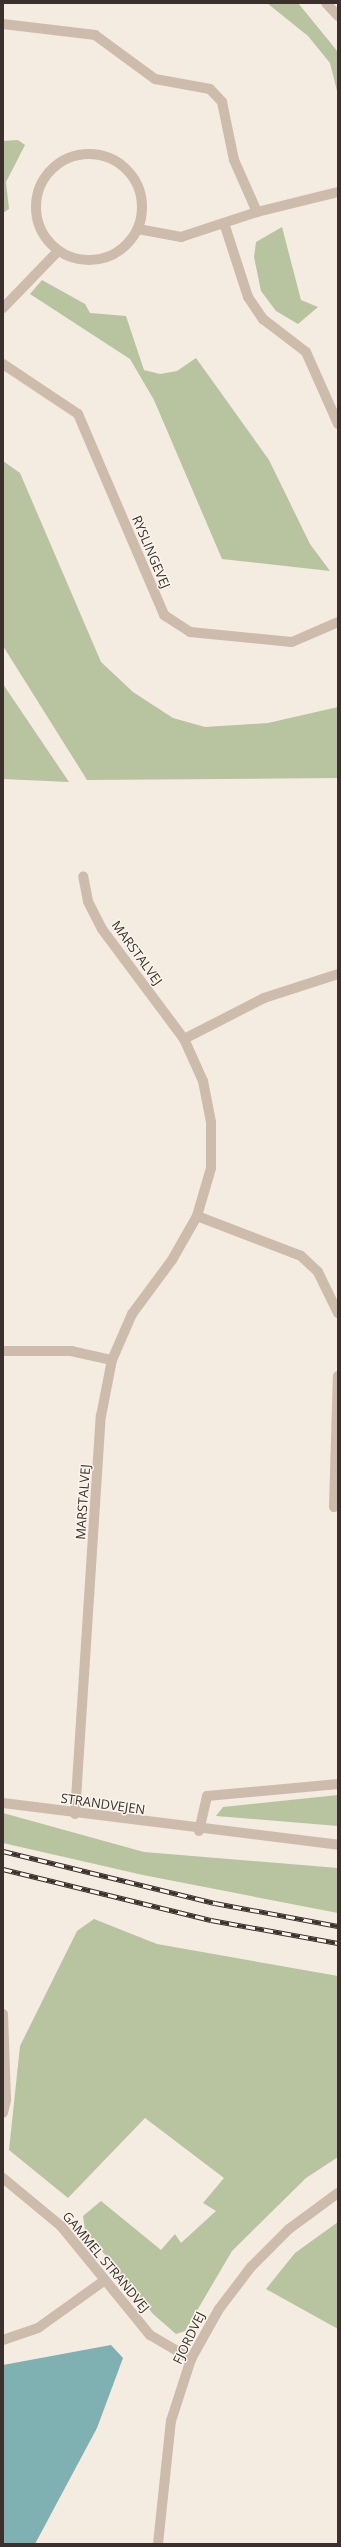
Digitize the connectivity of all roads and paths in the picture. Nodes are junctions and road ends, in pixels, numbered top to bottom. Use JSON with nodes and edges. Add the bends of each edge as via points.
{"nodes":[{"id":1,"x":326,"y":3,"type":"edge"},
{"id":2,"x":338,"y":16,"type":"edge"},
{"id":3,"x":3,"y":24,"type":"edge"},
{"id":4,"x":338,"y":192,"type":"edge"},
{"id":5,"x":256,"y":212,"type":"junction"},
{"id":6,"x":224,"y":223,"type":"junction"},
{"id":7,"x":138,"y":229,"type":"junction"},
{"id":8,"x":58,"y":251,"type":"junction"},
{"id":9,"x":3,"y":308,"type":"edge"},
{"id":10,"x":3,"y":364,"type":"edge"},
{"id":11,"x":338,"y":424,"type":"edge"},
{"id":12,"x":338,"y":622,"type":"edge"},
{"id":13,"x":83,"y":876,"type":"dead end"},
{"id":14,"x":338,"y":974,"type":"edge"},
{"id":15,"x":184,"y":1039,"type":"junction"},
{"id":16,"x":197,"y":1216,"type":"junction"},
{"id":17,"x":338,"y":1312,"type":"edge"},
{"id":18,"x":3,"y":1350,"type":"edge"},
{"id":19,"x":112,"y":1360,"type":"junction"},
{"id":20,"x":338,"y":1376,"type":"edge"},
{"id":21,"x":334,"y":1507,"type":"dead end"},
{"id":22,"x":338,"y":1784,"type":"edge"},
{"id":23,"x":3,"y":1803,"type":"edge"},
{"id":24,"x":75,"y":1814,"type":"junction"},
{"id":25,"x":199,"y":1831,"type":"junction"},
{"id":26,"x":338,"y":1846,"type":"edge"},
{"id":27,"x":3,"y":2014,"type":"edge"},
{"id":28,"x":3,"y":2113,"type":"edge"},
{"id":29,"x":3,"y":2178,"type":"edge"},
{"id":30,"x":338,"y":2194,"type":"edge"},
{"id":31,"x":105,"y":2280,"type":"junction"},
{"id":32,"x":3,"y":2340,"type":"edge"},
{"id":33,"x":191,"y":2358,"type":"junction"},
{"id":34,"x":158,"y":2544,"type":"edge"}],
"edges":[{"from":1,"to":2,"type":"street"},
{"from":3,"to":5,"type":"street","via":[[95,35],[155,79],[210,89],[222,102],[234,160]]},
{"from":4,"to":5,"type":"street"},
{"from":5,"to":6,"type":"street"},
{"from":6,"to":7,"type":"street","via":[[181,237]]},
{"from":6,"to":11,"type":"street","via":[[248,297],[263,318],[306,352]]},
{"from":7,"to":8,"type":"street","via":[[119,252],[102,259],[86,261]]},
{"from":7,"to":8,"type":"street","via":[[142,199],[130,172],[101,155],[79,155],[50,170],[38,192],[36,208],[40,227]]},
{"from":8,"to":9,"type":"street"},
{"from":10,"to":12,"type":"street","name":"RYSLINGEVEJ","via":[[78,414],[164,615],[190,632],[292,642]]},
{"from":13,"to":15,"type":"street","name":"MARSTALVEJ","via":[[88,901],[102,929]]},
{"from":14,"to":15,"type":"street","via":[[264,998]]},
{"from":15,"to":16,"type":"street","name":"MARSTALVEJ","via":[[203,1081],[211,1122],[211,1168]]},
{"from":16,"to":17,"type":"street","via":[[301,1256],[318,1272]]},
{"from":16,"to":19,"type":"street","name":"MARSTALVEJ","via":[[172,1260],[132,1314]]},
{"from":18,"to":19,"type":"street","via":[[71,1351]]},
{"from":19,"to":24,"type":"street","name":"MARSTALVEJ","via":[[102,1416]]},
{"from":20,"to":21,"type":"street"},
{"from":22,"to":25,"type":"street","via":[[206,1796]]},
{"from":23,"to":24,"type":"street","name":"STRANDVEJEN"},
{"from":24,"to":25,"type":"street","name":"STRANDVEJEN"},
{"from":25,"to":26,"type":"street","name":"STRANDVEJEN"},
{"from":27,"to":28,"type":"street","via":[[6,2100]]},
{"from":29,"to":31,"type":"street","name":"GAMMEL STRANDVEJ","via":[[61,2226]]},
{"from":30,"to":33,"type":"street","name":"FJORDVEJ","via":[[289,2229],[251,2267],[219,2309]]},
{"from":31,"to":32,"type":"street","via":[[38,2328]]},
{"from":31,"to":33,"type":"street","name":"GAMMEL STRANDVEJ","via":[[150,2335]]},
{"from":33,"to":34,"type":"street","name":"FJORDVEJ","via":[[170,2421]]}]}
